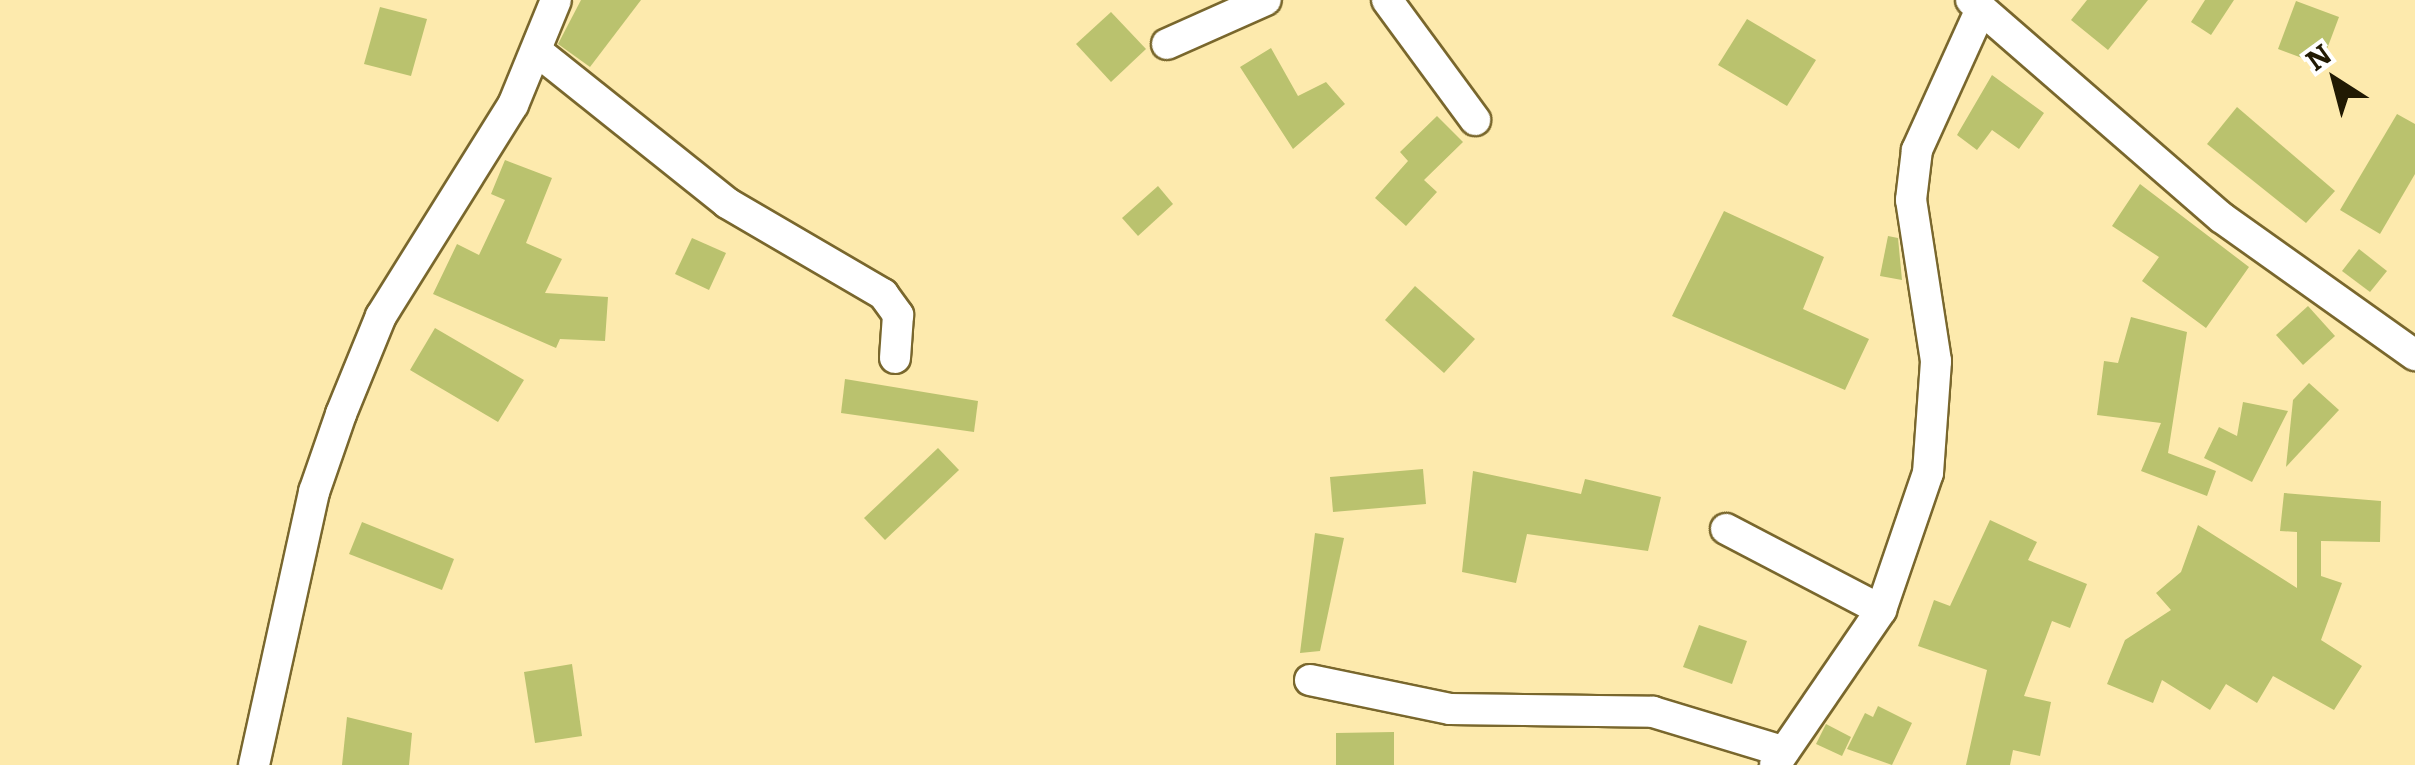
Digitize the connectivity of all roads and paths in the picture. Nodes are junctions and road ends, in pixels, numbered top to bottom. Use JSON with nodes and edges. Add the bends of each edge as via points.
{"nodes":[{"id":1,"x":556,"y":0,"type":"edge"},
{"id":2,"x":1266,"y":0,"type":"edge"},
{"id":3,"x":1386,"y":0,"type":"edge"},
{"id":4,"x":1976,"y":4,"type":"edge"},
{"id":5,"x":1166,"y":44,"type":"dead end"},
{"id":6,"x":538,"y":52,"type":"junction"},
{"id":7,"x":1475,"y":120,"type":"dead end"},
{"id":8,"x":2415,"y":355,"type":"edge"},
{"id":9,"x":895,"y":358,"type":"dead end"},
{"id":10,"x":1726,"y":529,"type":"dead end"},
{"id":11,"x":1881,"y":610,"type":"junction"},
{"id":12,"x":1310,"y":680,"type":"dead end"},
{"id":13,"x":1778,"y":758,"type":"edge"},
{"id":14,"x":254,"y":765,"type":"edge"}],
"edges":[{"from":1,"to":6,"type":"street"},
{"from":2,"to":5,"type":"street"},
{"from":3,"to":7,"type":"street"},
{"from":4,"to":8,"type":"street","via":[[2222,218]]},
{"from":4,"to":11,"type":"street","via":[[1917,150],[1911,200],[1936,362],[1931,436],[1928,473]]},
{"from":6,"to":9,"type":"street","via":[[727,203],[883,294],[898,315]]},
{"from":6,"to":14,"type":"street","via":[[424,235],[341,414],[314,492]]},
{"from":10,"to":11,"type":"street"},
{"from":11,"to":13,"type":"street"},
{"from":12,"to":13,"type":"street","via":[[1450,708],[1653,712]]}]}
